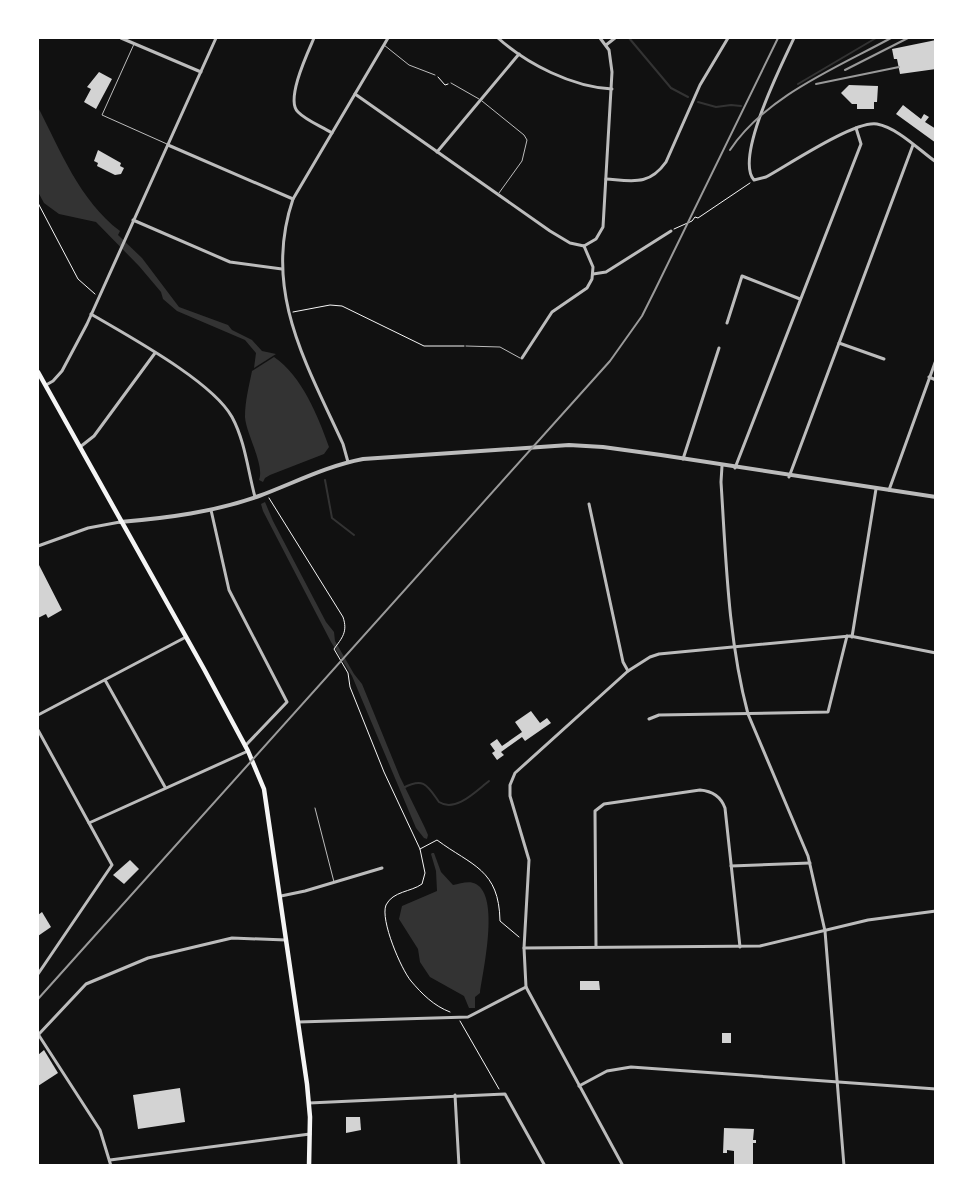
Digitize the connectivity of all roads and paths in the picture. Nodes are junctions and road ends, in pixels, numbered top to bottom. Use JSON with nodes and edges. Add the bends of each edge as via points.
{"nodes":[{"id":1,"x":121,"y":38,"type":"edge"},
{"id":2,"x":216,"y":38,"type":"edge"},
{"id":3,"x":314,"y":38,"type":"edge"},
{"id":4,"x":388,"y":38,"type":"edge"},
{"id":5,"x":498,"y":38,"type":"edge"},
{"id":6,"x":600,"y":38,"type":"edge"},
{"id":7,"x":615,"y":38,"type":"edge"},
{"id":8,"x":728,"y":38,"type":"edge"},
{"id":9,"x":794,"y":38,"type":"edge"},
{"id":10,"x":134,"y":43,"type":"junction"},
{"id":11,"x":384,"y":45,"type":"junction"},
{"id":12,"x":606,"y":45,"type":"junction"},
{"id":13,"x":519,"y":54,"type":"junction"},
{"id":14,"x":200,"y":72,"type":"junction"},
{"id":15,"x":435,"y":75,"type":"joint"},
{"id":16,"x":451,"y":83,"type":"joint"},
{"id":17,"x":612,"y":89,"type":"junction"},
{"id":18,"x":355,"y":94,"type":"junction"},
{"id":19,"x":481,"y":100,"type":"junction"},
{"id":20,"x":856,"y":128,"type":"junction"},
{"id":21,"x":332,"y":133,"type":"junction"},
{"id":22,"x":168,"y":145,"type":"junction"},
{"id":23,"x":913,"y":145,"type":"junction"},
{"id":24,"x":437,"y":152,"type":"junction"},
{"id":25,"x":936,"y":162,"type":"edge"},
{"id":26,"x":606,"y":179,"type":"junction"},
{"id":27,"x":754,"y":180,"type":"junction"},
{"id":28,"x":497,"y":195,"type":"junction"},
{"id":29,"x":293,"y":198,"type":"junction"},
{"id":30,"x":38,"y":203,"type":"edge"},
{"id":31,"x":133,"y":220,"type":"junction"},
{"id":32,"x":671,"y":231,"type":"joint"},
{"id":33,"x":584,"y":246,"type":"junction"},
{"id":34,"x":282,"y":269,"type":"junction"},
{"id":35,"x":593,"y":274,"type":"junction"},
{"id":36,"x":99,"y":297,"type":"junction"},
{"id":37,"x":800,"y":299,"type":"junction"},
{"id":38,"x":287,"y":313,"type":"junction"},
{"id":39,"x":91,"y":314,"type":"junction"},
{"id":40,"x":728,"y":323,"type":"dead end"},
{"id":41,"x":839,"y":343,"type":"junction"},
{"id":42,"x":466,"y":346,"type":"joint"},
{"id":43,"x":719,"y":348,"type":"dead end"},
{"id":44,"x":155,"y":353,"type":"junction"},
{"id":45,"x":522,"y":358,"type":"joint"},
{"id":46,"x":884,"y":359,"type":"dead end"},
{"id":47,"x":936,"y":360,"type":"edge"},
{"id":48,"x":38,"y":372,"type":"edge"},
{"id":49,"x":929,"y":377,"type":"junction"},
{"id":50,"x":936,"y":380,"type":"edge"},
{"id":51,"x":45,"y":385,"type":"junction"},
{"id":52,"x":80,"y":447,"type":"junction"},
{"id":53,"x":684,"y":459,"type":"junction"},
{"id":54,"x":348,"y":462,"type":"junction"},
{"id":55,"x":722,"y":466,"type":"junction"},
{"id":56,"x":735,"y":468,"type":"junction"},
{"id":57,"x":789,"y":476,"type":"junction"},
{"id":58,"x":876,"y":489,"type":"junction"},
{"id":59,"x":888,"y":490,"type":"junction"},
{"id":60,"x":267,"y":493,"type":"junction"},
{"id":61,"x":255,"y":497,"type":"junction"},
{"id":62,"x":936,"y":497,"type":"edge"},
{"id":63,"x":588,"y":504,"type":"dead end"},
{"id":64,"x":211,"y":510,"type":"junction"},
{"id":65,"x":120,"y":522,"type":"junction"},
{"id":66,"x":38,"y":546,"type":"edge"},
{"id":67,"x":847,"y":636,"type":"junction"},
{"id":68,"x":186,"y":637,"type":"junction"},
{"id":69,"x":852,"y":637,"type":"junction"},
{"id":70,"x":734,"y":647,"type":"junction"},
{"id":71,"x":936,"y":653,"type":"edge"},
{"id":72,"x":628,"y":671,"type":"junction"},
{"id":73,"x":105,"y":680,"type":"junction"},
{"id":74,"x":748,"y":714,"type":"junction"},
{"id":75,"x":38,"y":715,"type":"edge"},
{"id":76,"x":649,"y":719,"type":"dead end"},
{"id":77,"x":38,"y":730,"type":"edge"},
{"id":78,"x":247,"y":748,"type":"junction"},
{"id":79,"x":165,"y":788,"type":"junction"},
{"id":80,"x":315,"y":808,"type":"dead end"},
{"id":81,"x":89,"y":823,"type":"junction"},
{"id":82,"x":420,"y":849,"type":"junction"},
{"id":83,"x":810,"y":863,"type":"junction"},
{"id":84,"x":732,"y":866,"type":"junction"},
{"id":85,"x":382,"y":868,"type":"dead end"},
{"id":86,"x":334,"y":882,"type":"junction"},
{"id":87,"x":281,"y":896,"type":"junction"},
{"id":88,"x":936,"y":911,"type":"edge"},
{"id":89,"x":825,"y":931,"type":"junction"},
{"id":90,"x":525,"y":938,"type":"junction"},
{"id":91,"x":286,"y":940,"type":"junction"},
{"id":92,"x":740,"y":947,"type":"junction"},
{"id":93,"x":524,"y":948,"type":"junction"},
{"id":94,"x":596,"y":948,"type":"junction"},
{"id":95,"x":38,"y":974,"type":"edge"},
{"id":96,"x":526,"y":987,"type":"junction"},
{"id":97,"x":458,"y":1017,"type":"junction"},
{"id":98,"x":298,"y":1022,"type":"junction"},
{"id":99,"x":38,"y":1033,"type":"edge"},
{"id":100,"x":838,"y":1081,"type":"junction"},
{"id":101,"x":579,"y":1086,"type":"junction"},
{"id":102,"x":936,"y":1089,"type":"edge"},
{"id":103,"x":503,"y":1093,"type":"junction"},
{"id":104,"x":455,"y":1095,"type":"junction"},
{"id":105,"x":309,"y":1103,"type":"junction"},
{"id":106,"x":310,"y":1134,"type":"junction"},
{"id":107,"x":110,"y":1160,"type":"junction"},
{"id":108,"x":111,"y":1166,"type":"edge"},
{"id":109,"x":309,"y":1166,"type":"edge"},
{"id":110,"x":459,"y":1166,"type":"edge"},
{"id":111,"x":545,"y":1166,"type":"edge"},
{"id":112,"x":623,"y":1166,"type":"edge"},
{"id":113,"x":844,"y":1166,"type":"edge"}],
"edges":[{"from":1,"to":10,"type":"street"},
{"from":2,"to":14,"type":"street"},
{"from":3,"to":21,"type":"street","via":[[301,69],[294,106],[299,113]]},
{"from":4,"to":11,"type":"street"},
{"from":5,"to":13,"type":"street"},
{"from":6,"to":12,"type":"street"},
{"from":7,"to":12,"type":"street"},
{"from":8,"to":26,"type":"street","via":[[700,85],[658,173],[639,181]]},
{"from":9,"to":27,"type":"street","via":[[757,126],[749,166]]},
{"from":10,"to":14,"type":"street"},
{"from":10,"to":22,"type":"lane","via":[[102,115]]},
{"from":11,"to":15,"type":"lane","via":[[409,65]]},
{"from":11,"to":18,"type":"street"},
{"from":12,"to":17,"type":"street","via":[[611,60]]},
{"from":13,"to":17,"type":"street","via":[[558,75]]},
{"from":13,"to":19,"type":"street"},
{"from":14,"to":22,"type":"street"},
{"from":15,"to":16,"type":"path","via":[[445,85]]},
{"from":16,"to":19,"type":"lane"},
{"from":17,"to":26,"type":"street"},
{"from":18,"to":21,"type":"street"},
{"from":18,"to":24,"type":"street"},
{"from":19,"to":24,"type":"street"},
{"from":19,"to":28,"type":"lane","via":[[527,140],[522,161]]},
{"from":20,"to":23,"type":"street","via":[[871,124],[886,127]]},
{"from":20,"to":27,"type":"street","via":[[766,177]]},
{"from":20,"to":37,"type":"street","via":[[861,144]]},
{"from":21,"to":29,"type":"street"},
{"from":22,"to":29,"type":"street"},
{"from":22,"to":31,"type":"street"},
{"from":23,"to":25,"type":"street"},
{"from":23,"to":41,"type":"street"},
{"from":24,"to":28,"type":"street"},
{"from":26,"to":33,"type":"street","via":[[603,226],[596,239]]},
{"from":27,"to":32,"type":"path","via":[[692,222]]},
{"from":28,"to":33,"type":"street","via":[[560,237]]},
{"from":29,"to":34,"type":"street","via":[[286,224]]},
{"from":30,"to":36,"type":"path","via":[[78,279]]},
{"from":31,"to":34,"type":"street","via":[[230,262]]},
{"from":31,"to":36,"type":"street"},
{"from":32,"to":35,"type":"street","via":[[606,272]]},
{"from":33,"to":35,"type":"street"},
{"from":34,"to":38,"type":"street"},
{"from":35,"to":45,"type":"street","via":[[584,292],[552,312]]},
{"from":36,"to":39,"type":"street"},
{"from":37,"to":40,"type":"street","via":[[742,276]]},
{"from":37,"to":56,"type":"street"},
{"from":38,"to":42,"type":"path","via":[[330,305],[342,306],[424,346]]},
{"from":38,"to":54,"type":"street"},
{"from":39,"to":44,"type":"street"},
{"from":39,"to":51,"type":"street","via":[[62,371]]},
{"from":41,"to":46,"type":"street"},
{"from":41,"to":57,"type":"street"},
{"from":42,"to":45,"type":"lane","via":[[500,347]]},
{"from":43,"to":53,"type":"street"},
{"from":44,"to":52,"type":"street","via":[[94,436]]},
{"from":44,"to":61,"type":"street","via":[[201,384],[231,415],[239,432]]},
{"from":47,"to":49,"type":"street"},
{"from":48,"to":51,"type":"main road"},
{"from":49,"to":50,"type":"street"},
{"from":49,"to":59,"type":"street"},
{"from":51,"to":52,"type":"main road"},
{"from":52,"to":65,"type":"main road"},
{"from":53,"to":54,"type":"street","via":[[569,445],[376,457]]},
{"from":53,"to":55,"type":"street"},
{"from":54,"to":60,"type":"street"},
{"from":55,"to":56,"type":"street"},
{"from":55,"to":70,"type":"street"},
{"from":56,"to":57,"type":"street"},
{"from":57,"to":58,"type":"street"},
{"from":58,"to":59,"type":"street"},
{"from":58,"to":69,"type":"street"},
{"from":59,"to":62,"type":"street"},
{"from":60,"to":61,"type":"street"},
{"from":60,"to":82,"type":"path","via":[[343,617],[345,632],[334,648],[348,673],[350,686],[382,766]]},
{"from":61,"to":64,"type":"street"},
{"from":63,"to":72,"type":"street","via":[[622,662]]},
{"from":64,"to":65,"type":"street","via":[[171,518]]},
{"from":64,"to":78,"type":"street","via":[[229,590],[287,702]]},
{"from":65,"to":66,"type":"street","via":[[88,528]]},
{"from":65,"to":68,"type":"main road"},
{"from":67,"to":69,"type":"street"},
{"from":67,"to":70,"type":"street"},
{"from":67,"to":74,"type":"street","via":[[828,712]]},
{"from":68,"to":73,"type":"street"},
{"from":68,"to":78,"type":"main road"},
{"from":69,"to":71,"type":"street"},
{"from":70,"to":72,"type":"street","via":[[659,654]]},
{"from":70,"to":74,"type":"street"},
{"from":72,"to":90,"type":"street","via":[[512,778],[510,796],[529,860]]},
{"from":73,"to":75,"type":"street"},
{"from":73,"to":79,"type":"street"},
{"from":74,"to":76,"type":"street","via":[[659,715]]},
{"from":74,"to":83,"type":"street"},
{"from":77,"to":81,"type":"street"},
{"from":78,"to":79,"type":"street"},
{"from":78,"to":87,"type":"main road","via":[[267,797]]},
{"from":79,"to":81,"type":"street"},
{"from":80,"to":86,"type":"lane"},
{"from":81,"to":95,"type":"street","via":[[112,865]]},
{"from":82,"to":90,"type":"path","via":[[437,840],[478,866],[496,892],[500,921],[516,935]]},
{"from":82,"to":97,"type":"path","via":[[424,872],[422,884],[392,898],[384,918],[412,981],[431,1001]]},
{"from":83,"to":84,"type":"street"},
{"from":83,"to":89,"type":"street"},
{"from":84,"to":92,"type":"street"},
{"from":84,"to":94,"type":"street","via":[[725,808],[719,798],[708,791],[695,790],[598,807],[594,816]]},
{"from":85,"to":86,"type":"street"},
{"from":86,"to":87,"type":"street"},
{"from":87,"to":91,"type":"main road"},
{"from":88,"to":89,"type":"street","via":[[868,920]]},
{"from":89,"to":92,"type":"street","via":[[764,946]]},
{"from":89,"to":100,"type":"street"},
{"from":90,"to":93,"type":"street"},
{"from":91,"to":98,"type":"main road"},
{"from":91,"to":99,"type":"street","via":[[232,938],[148,958],[86,984]]},
{"from":92,"to":94,"type":"street"},
{"from":93,"to":94,"type":"street"},
{"from":93,"to":96,"type":"street"},
{"from":96,"to":97,"type":"street","via":[[474,1015]]},
{"from":96,"to":101,"type":"street"},
{"from":97,"to":98,"type":"street"},
{"from":97,"to":103,"type":"path"},
{"from":98,"to":105,"type":"main road"},
{"from":99,"to":107,"type":"street","via":[[100,1130]]},
{"from":100,"to":101,"type":"street","via":[[631,1067],[607,1071]]},
{"from":100,"to":102,"type":"street"},
{"from":100,"to":113,"type":"street"},
{"from":101,"to":112,"type":"street"},
{"from":103,"to":104,"type":"street"},
{"from":103,"to":111,"type":"street"},
{"from":104,"to":105,"type":"street"},
{"from":104,"to":110,"type":"street"},
{"from":105,"to":106,"type":"main road"},
{"from":106,"to":107,"type":"street"},
{"from":106,"to":109,"type":"main road"},
{"from":107,"to":108,"type":"street"}]}
